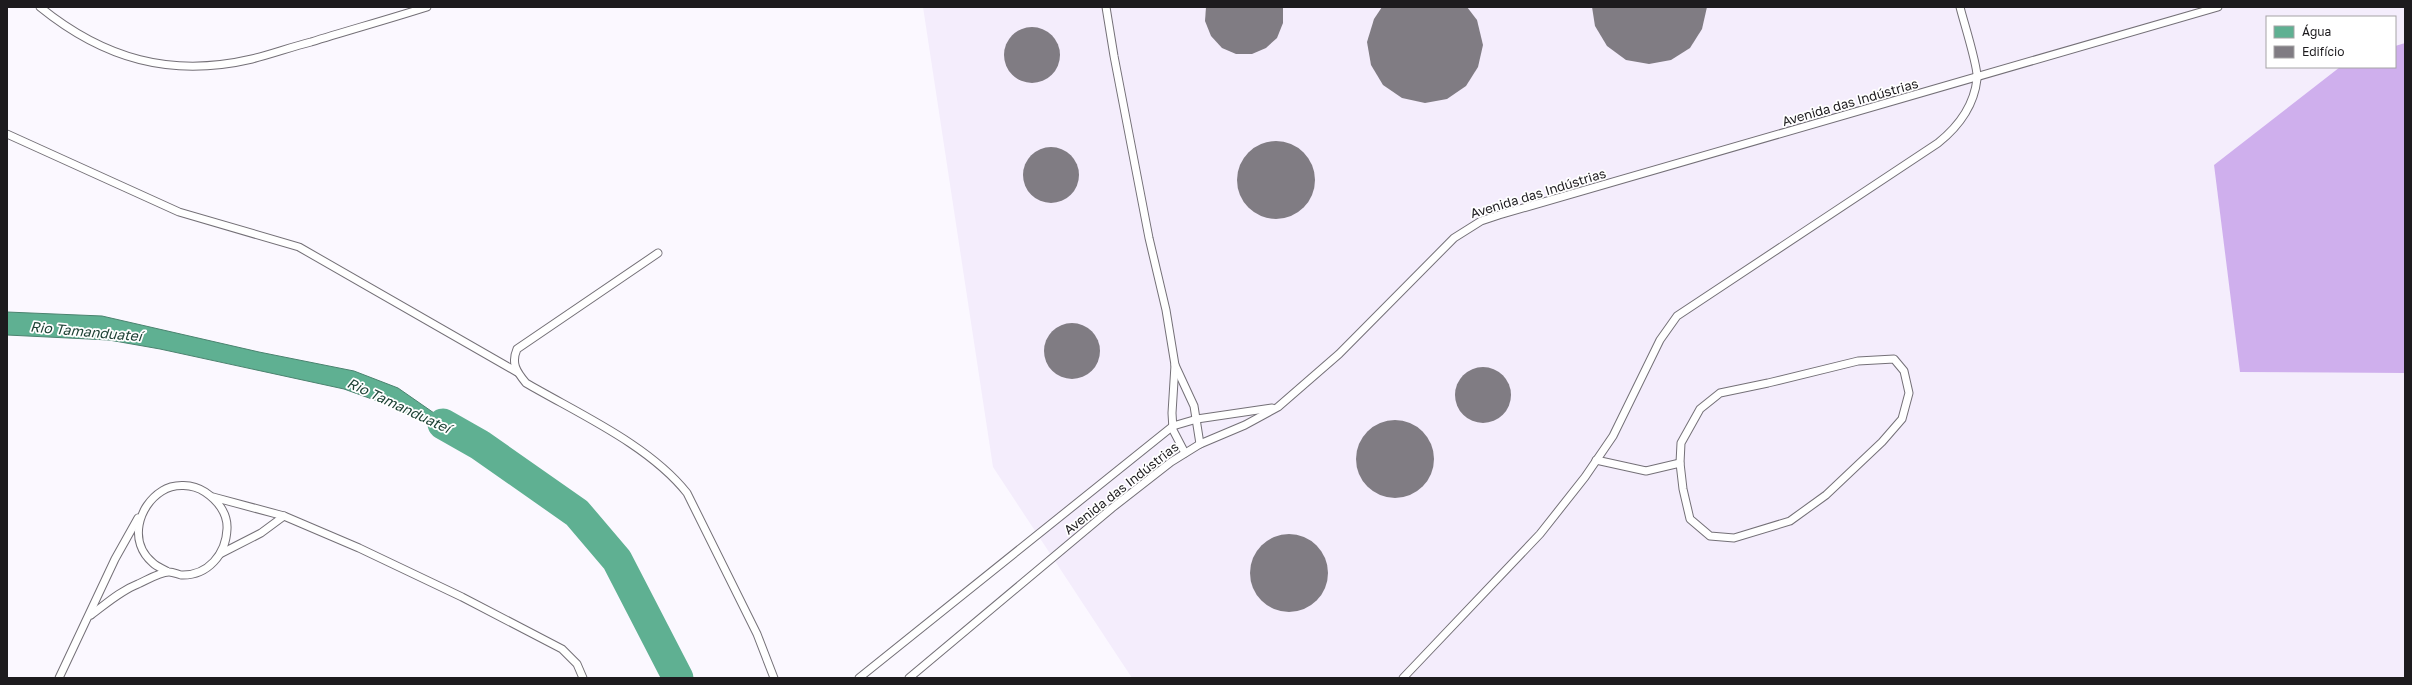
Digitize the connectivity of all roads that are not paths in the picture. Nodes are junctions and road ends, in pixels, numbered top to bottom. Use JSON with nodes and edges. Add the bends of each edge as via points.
{"nodes":[{"id":1,"x":40,"y":7,"type":"edge"},
{"id":2,"x":427,"y":7,"type":"edge"},
{"id":3,"x":1106,"y":7,"type":"edge"},
{"id":4,"x":1960,"y":7,"type":"edge"},
{"id":5,"x":2218,"y":7,"type":"edge"},
{"id":6,"x":1978,"y":78,"type":"junction"},
{"id":7,"x":7,"y":134,"type":"edge"},
{"id":8,"x":658,"y":253,"type":"dead end"},
{"id":9,"x":1175,"y":365,"type":"junction"},
{"id":10,"x":516,"y":372,"type":"junction"},
{"id":11,"x":1278,"y":407,"type":"junction"},
{"id":12,"x":1197,"y":419,"type":"junction"},
{"id":13,"x":1173,"y":426,"type":"junction"},
{"id":14,"x":1200,"y":444,"type":"junction"},
{"id":15,"x":1185,"y":453,"type":"junction"},
{"id":16,"x":1596,"y":460,"type":"junction"},
{"id":17,"x":1680,"y":463,"type":"junction"},
{"id":18,"x":213,"y":497,"type":"junction"},
{"id":19,"x":145,"y":506,"type":"junction"},
{"id":20,"x":284,"y":516,"type":"junction"},
{"id":21,"x":220,"y":554,"type":"junction"},
{"id":22,"x":168,"y":572,"type":"junction"},
{"id":23,"x":90,"y":615,"type":"junction"},
{"id":24,"x":59,"y":678,"type":"edge"},
{"id":25,"x":583,"y":678,"type":"edge"},
{"id":26,"x":774,"y":678,"type":"edge"},
{"id":27,"x":859,"y":678,"type":"edge"},
{"id":28,"x":909,"y":678,"type":"edge"},
{"id":29,"x":1403,"y":678,"type":"edge"}],
"edges":[{"from":1,"to":2,"type":"lane","via":[[65,28],[90,43],[124,56],[164,65],[199,66],[252,59]]},
{"from":3,"to":9,"type":"lane"},
{"from":4,"to":6,"type":"lane"},
{"from":5,"to":6,"type":"lane","name":"Avenida das Indústrias"},
{"from":6,"to":11,"type":"lane","name":"Avenida das Indústrias","via":[[1481,221],[1454,238],[1339,354]]},
{"from":6,"to":16,"type":"lane","via":[[1966,114],[1938,143],[1677,316],[1660,340],[1613,436]]},
{"from":7,"to":10,"type":"lane","via":[[179,212],[299,247]]},
{"from":8,"to":10,"type":"lane","via":[[518,349],[514,362]]},
{"from":9,"to":12,"type":"lane","via":[[1192,401]]},
{"from":9,"to":13,"type":"lane"},
{"from":10,"to":26,"type":"lane","via":[[526,383],[634,447],[675,478],[687,493],[757,634]]},
{"from":11,"to":12,"type":"lane"},
{"from":11,"to":14,"type":"lane","name":"Avenida das Indústrias","via":[[1245,425]]},
{"from":12,"to":13,"type":"lane"},
{"from":12,"to":14,"type":"lane"},
{"from":13,"to":15,"type":"lane"},
{"from":13,"to":27,"type":"lane","name":"Avenida das Indústrias"},
{"from":14,"to":15,"type":"lane","name":"Avenida das Indústrias"},
{"from":15,"to":28,"type":"lane","name":"Avenida das Indústrias","via":[[1112,508]]},
{"from":16,"to":17,"type":"lane","via":[[1646,471]]},
{"from":16,"to":29,"type":"lane","via":[[1540,534]]},
{"from":17,"to":17,"type":"lane","via":[[1681,443],[1700,409],[1720,393],[1858,361],[1894,360],[1904,371],[1909,393],[1902,419],[1882,442],[1826,495],[1790,521],[1734,538],[1710,536],[1690,519]]},
{"from":18,"to":19,"type":"lane","via":[[196,488],[177,486],[165,489]]},
{"from":18,"to":20,"type":"lane"},
{"from":18,"to":21,"type":"lane","via":[[223,510],[227,525],[226,540]]},
{"from":19,"to":22,"type":"lane","via":[[139,520],[138,536],[143,550],[152,563]]},
{"from":19,"to":23,"type":"lane","via":[[115,559]]},
{"from":20,"to":21,"type":"lane","via":[[261,534]]},
{"from":20,"to":25,"type":"lane","via":[[396,564],[544,639],[570,656]]},
{"from":21,"to":22,"type":"lane","via":[[210,565],[196,573],[181,575]]},
{"from":22,"to":23,"type":"lane","via":[[120,592]]},
{"from":23,"to":24,"type":"lane"}]}
